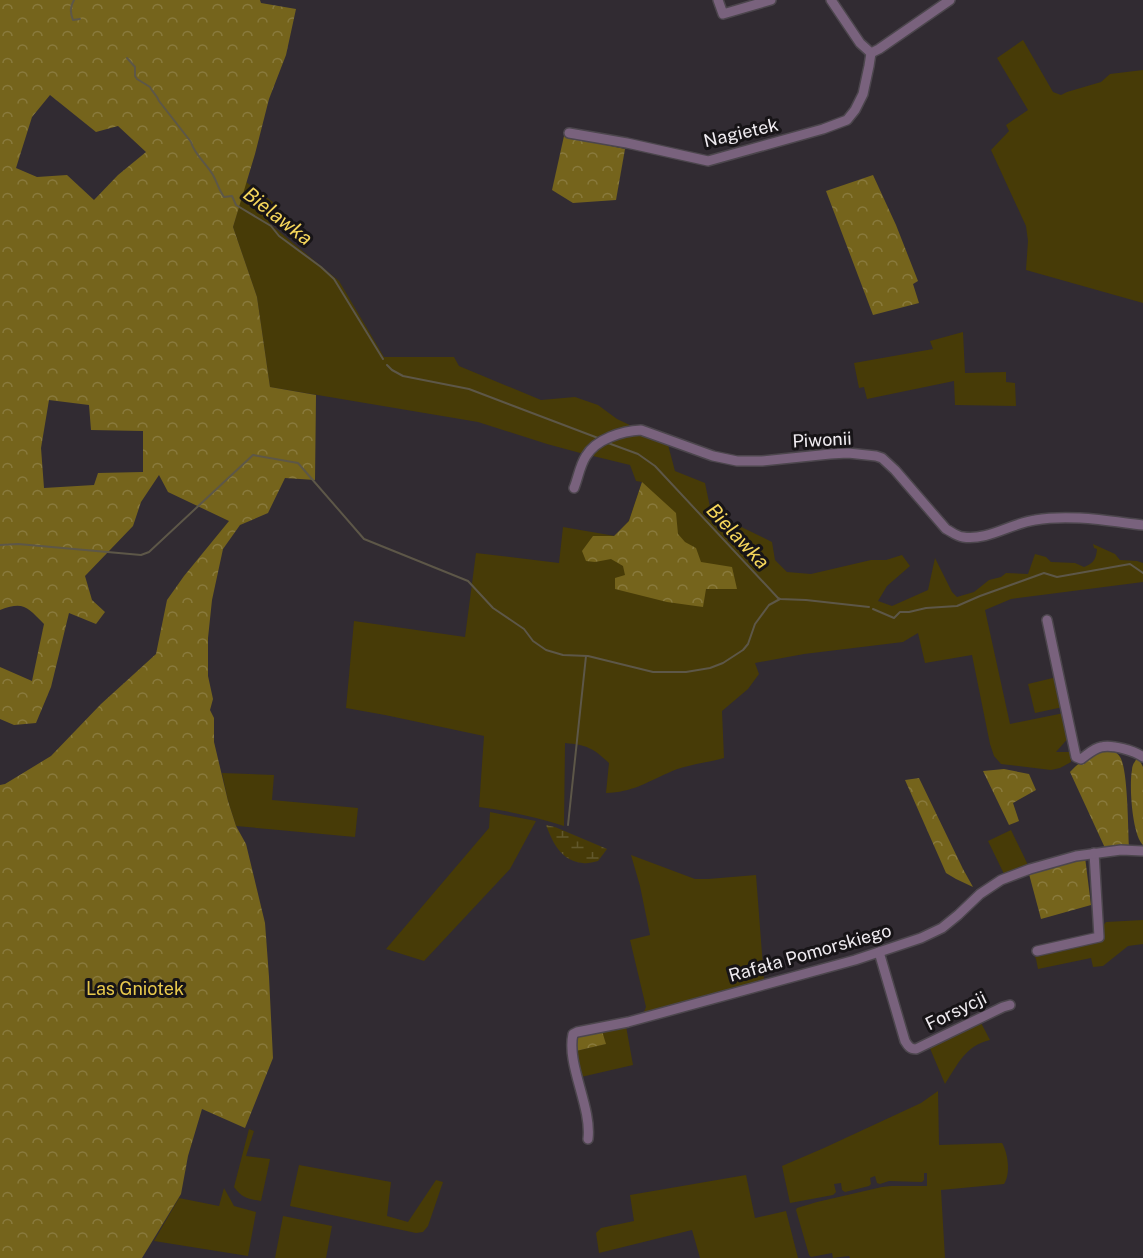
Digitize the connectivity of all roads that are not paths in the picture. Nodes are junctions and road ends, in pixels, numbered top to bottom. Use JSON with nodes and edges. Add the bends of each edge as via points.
{"nodes":[{"id":1,"x":718,"y":0,"type":"edge"},
{"id":2,"x":771,"y":0,"type":"edge"},
{"id":3,"x":831,"y":0,"type":"edge"},
{"id":4,"x":950,"y":0,"type":"edge"},
{"id":5,"x":871,"y":53,"type":"junction"},
{"id":6,"x":568,"y":133,"type":"dead end"},
{"id":7,"x":574,"y":488,"type":"dead end"},
{"id":8,"x":1143,"y":525,"type":"edge"},
{"id":9,"x":1047,"y":620,"type":"dead end"},
{"id":10,"x":1141,"y":753,"type":"edge"},
{"id":11,"x":1143,"y":851,"type":"edge"},
{"id":12,"x":1094,"y":853,"type":"junction"},
{"id":13,"x":1037,"y":951,"type":"dead end"},
{"id":14,"x":879,"y":952,"type":"junction"},
{"id":15,"x":1010,"y":1005,"type":"dead end"},
{"id":16,"x":588,"y":1139,"type":"dead end"}],
"edges":[{"from":1,"to":2,"type":"street","via":[[723,15]]},
{"from":3,"to":5,"type":"street"},
{"from":4,"to":5,"type":"street"},
{"from":5,"to":6,"type":"street","name":"Nagietek","via":[[862,94],[847,120],[708,162]]},
{"from":7,"to":8,"type":"street","name":"Piwonii","via":[[590,451],[616,434],[641,430],[737,461],[839,453],[882,458],[946,528],[962,537],[987,535],[1052,517]]},
{"from":9,"to":10,"type":"street","via":[[1076,757],[1080,759],[1101,747]]},
{"from":11,"to":12,"type":"street","name":"Rafała Pomorskiego"},
{"from":12,"to":13,"type":"street","via":[[1099,937]]},
{"from":12,"to":14,"type":"street","name":"Rafała Pomorskiego","via":[[1000,880],[942,928]]},
{"from":14,"to":15,"type":"street","name":"Forsycji","via":[[905,1041],[912,1049]]},
{"from":14,"to":16,"type":"street","name":"Rafała Pomorskiego","via":[[573,1034],[574,1065]]}]}
